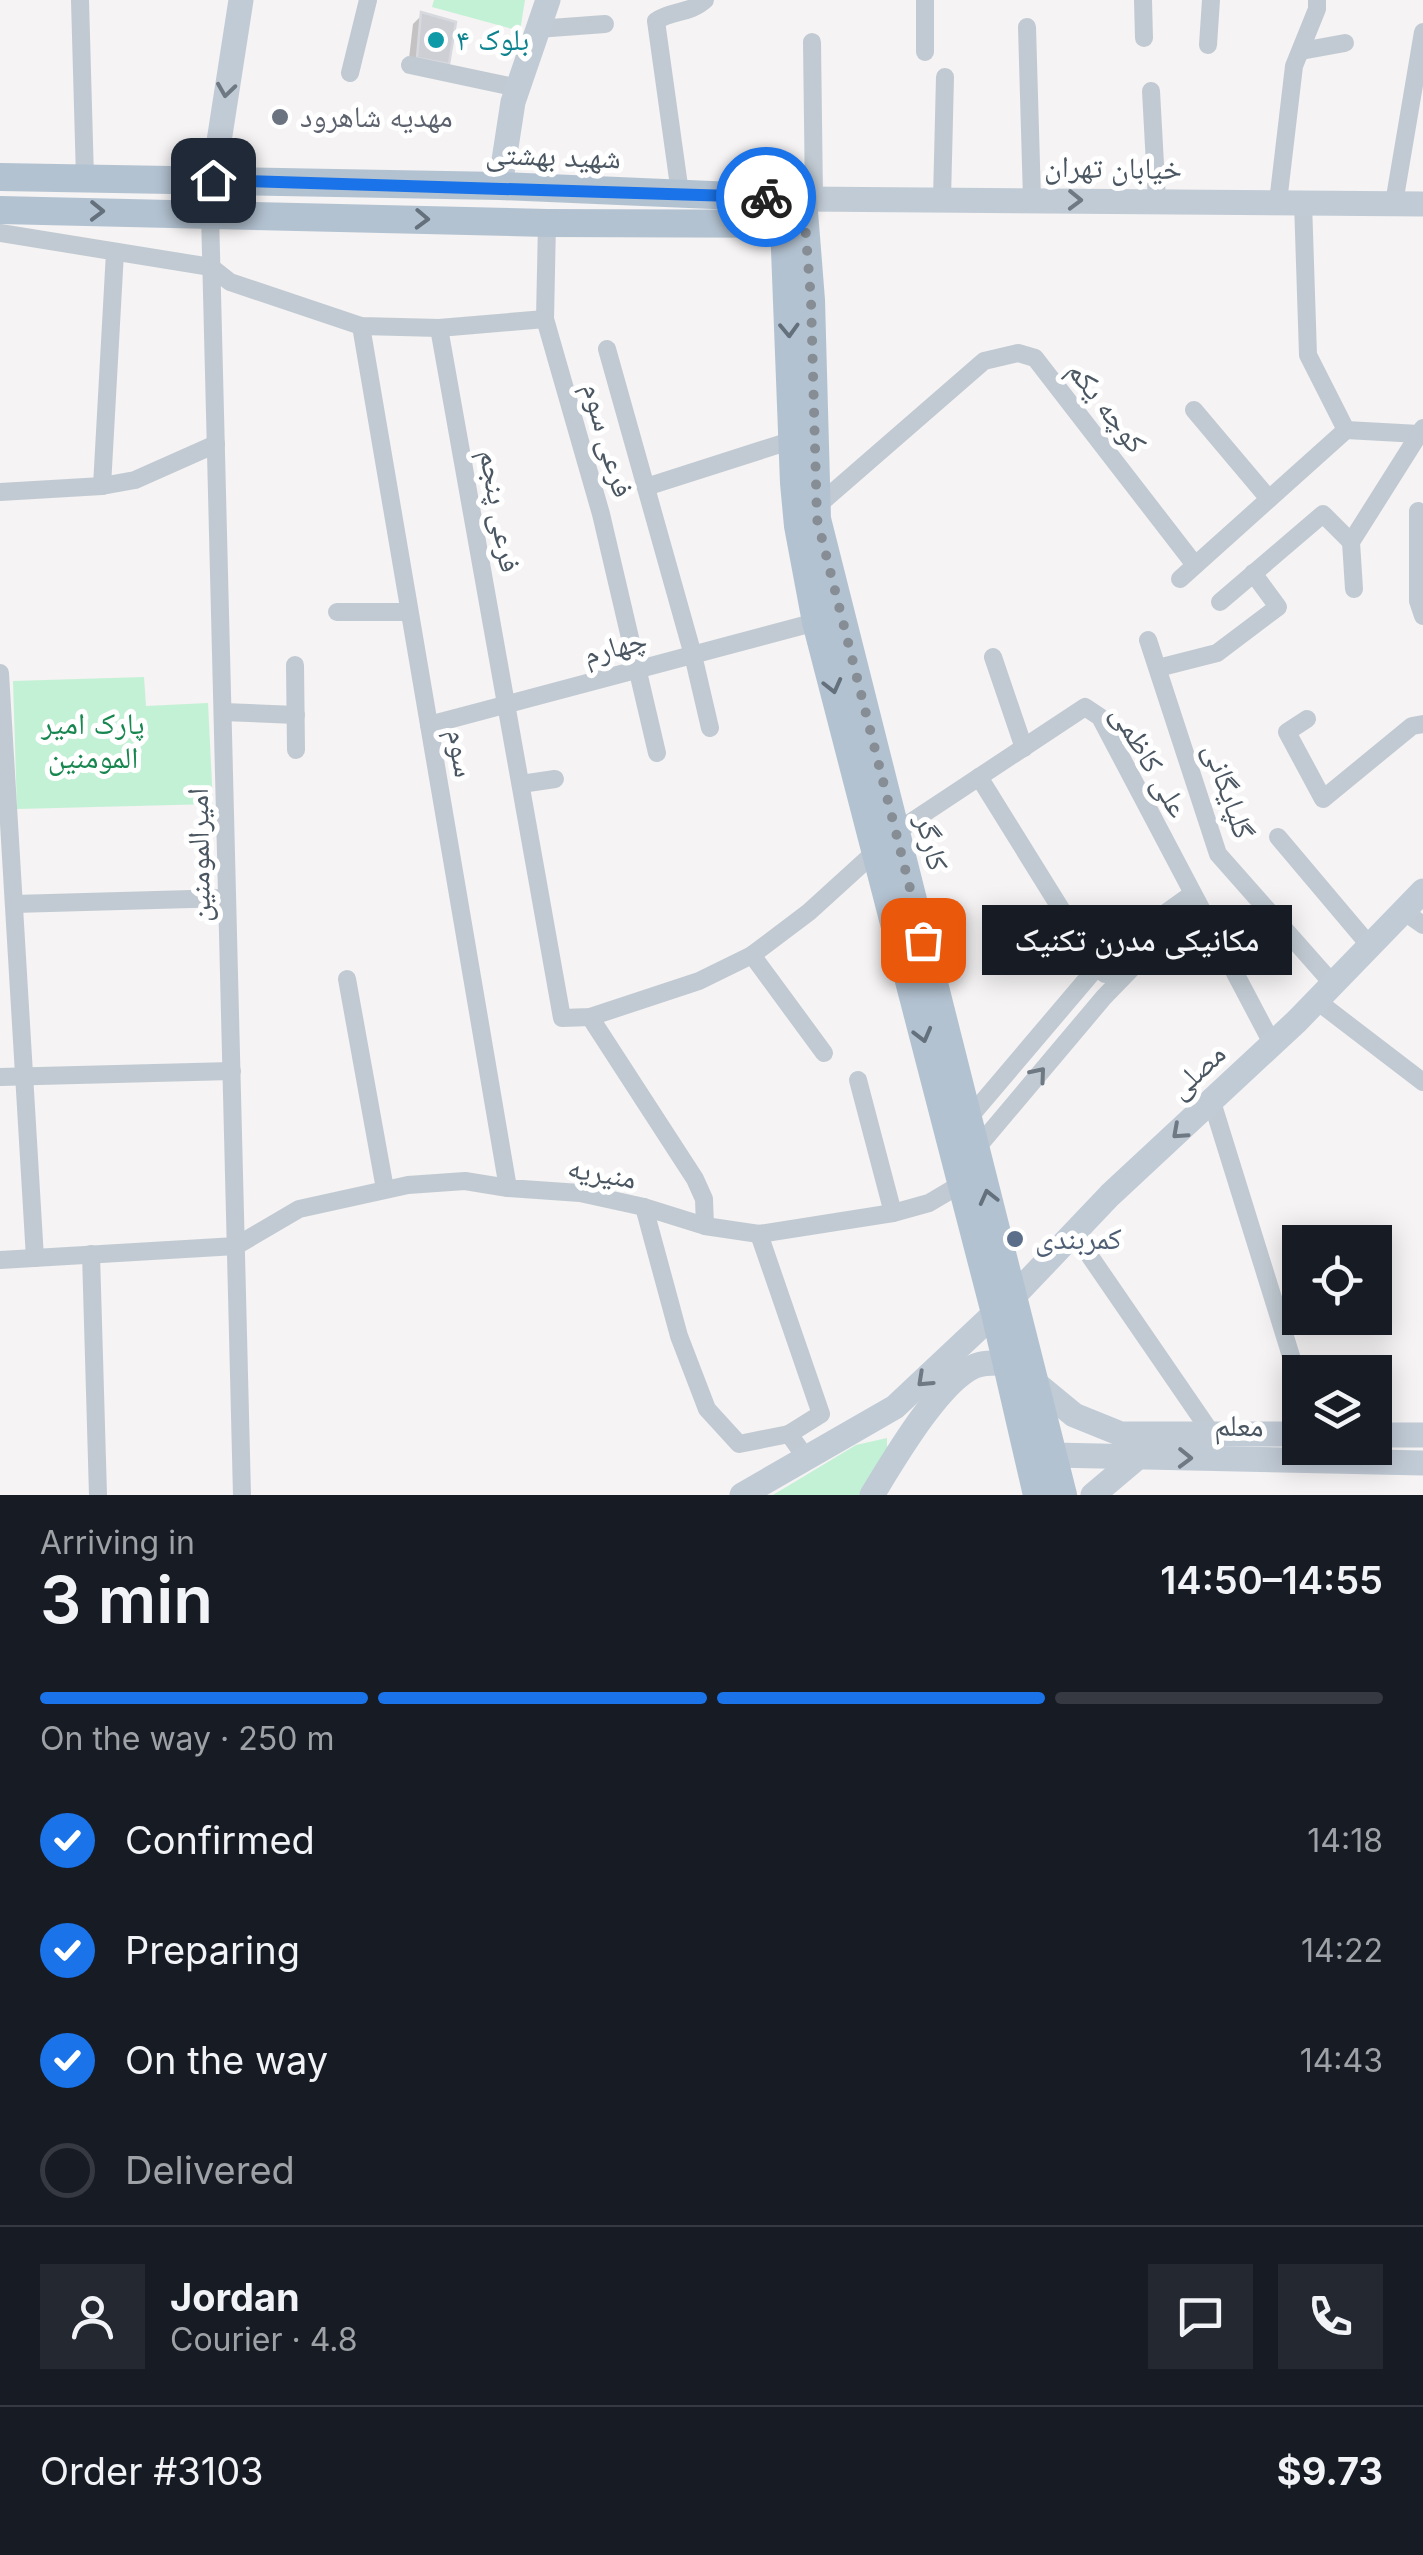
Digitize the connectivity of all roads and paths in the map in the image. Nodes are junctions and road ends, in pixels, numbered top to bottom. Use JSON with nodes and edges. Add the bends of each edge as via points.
{"nodes":[{"id":1,"x":80,"y":0,"type":"edge"},
{"id":2,"x":241,"y":0,"type":"edge"},
{"id":3,"x":368,"y":0,"type":"edge"},
{"id":4,"x":704,"y":0,"type":"edge"},
{"id":5,"x":924,"y":0,"type":"edge"},
{"id":6,"x":1143,"y":0,"type":"edge"},
{"id":7,"x":1211,"y":0,"type":"edge"},
{"id":8,"x":1317,"y":0,"type":"edge"},
{"id":9,"x":544,"y":8,"type":"edge"},
{"id":10,"x":605,"y":24,"type":"dead end"},
{"id":11,"x":1027,"y":26,"type":"dead end"},
{"id":12,"x":1423,"y":32,"type":"edge"},
{"id":13,"x":1144,"y":38,"type":"dead end"},
{"id":14,"x":812,"y":42,"type":"dead end"},
{"id":15,"x":1344,"y":43,"type":"dead end"},
{"id":16,"x":1208,"y":45,"type":"dead end"},
{"id":17,"x":1301,"y":51,"type":"junction"},
{"id":18,"x":925,"y":52,"type":"dead end"},
{"id":19,"x":410,"y":65,"type":"dead end"},
{"id":20,"x":350,"y":74,"type":"dead end"},
{"id":21,"x":945,"y":77,"type":"dead end"},
{"id":22,"x":518,"y":88,"type":"junction"},
{"id":23,"x":1150,"y":92,"type":"dead end"},
{"id":24,"x":0,"y":177,"type":"edge"},
{"id":25,"x":84,"y":178,"type":"junction"},
{"id":26,"x":213,"y":180,"type":"junction"},
{"id":27,"x":500,"y":186,"type":"junction"},
{"id":28,"x":680,"y":193,"type":"junction"},
{"id":29,"x":942,"y":199,"type":"junction"},
{"id":30,"x":1032,"y":199,"type":"junction"},
{"id":31,"x":1156,"y":201,"type":"junction"},
{"id":32,"x":1291,"y":202,"type":"junction"},
{"id":33,"x":1394,"y":203,"type":"junction"},
{"id":34,"x":1423,"y":204,"type":"edge"},
{"id":35,"x":798,"y":209,"type":"junction"},
{"id":36,"x":0,"y":210,"type":"edge"},
{"id":37,"x":210,"y":213,"type":"junction"},
{"id":38,"x":547,"y":223,"type":"junction"},
{"id":39,"x":737,"y":225,"type":"junction"},
{"id":40,"x":0,"y":232,"type":"edge"},
{"id":41,"x":116,"y":252,"type":"junction"},
{"id":42,"x":786,"y":264,"type":"junction"},
{"id":43,"x":211,"y":267,"type":"junction"},
{"id":44,"x":545,"y":319,"type":"junction"},
{"id":45,"x":361,"y":326,"type":"junction"},
{"id":46,"x":439,"y":328,"type":"junction"},
{"id":47,"x":607,"y":350,"type":"dead end"},
{"id":48,"x":1194,"y":410,"type":"dead end"},
{"id":49,"x":1346,"y":430,"type":"junction"},
{"id":50,"x":1421,"y":431,"type":"edge"},
{"id":51,"x":793,"y":440,"type":"junction"},
{"id":52,"x":216,"y":444,"type":"junction"},
{"id":53,"x":102,"y":486,"type":"junction"},
{"id":54,"x":646,"y":487,"type":"junction"},
{"id":55,"x":0,"y":492,"type":"edge"},
{"id":56,"x":1269,"y":499,"type":"junction"},
{"id":57,"x":816,"y":507,"type":"junction"},
{"id":58,"x":1418,"y":511,"type":"dead end"},
{"id":59,"x":1351,"y":542,"type":"junction"},
{"id":60,"x":1195,"y":565,"type":"junction"},
{"id":61,"x":1253,"y":573,"type":"junction"},
{"id":62,"x":1180,"y":579,"type":"dead end"},
{"id":63,"x":1354,"y":589,"type":"dead end"},
{"id":64,"x":1220,"y":602,"type":"dead end"},
{"id":65,"x":336,"y":612,"type":"dead end"},
{"id":66,"x":409,"y":612,"type":"junction"},
{"id":67,"x":1423,"y":616,"type":"edge"},
{"id":68,"x":816,"y":622,"type":"junction"},
{"id":69,"x":1148,"y":640,"type":"dead end"},
{"id":70,"x":692,"y":655,"type":"junction"},
{"id":71,"x":993,"y":657,"type":"dead end"},
{"id":72,"x":295,"y":665,"type":"dead end"},
{"id":73,"x":1158,"y":668,"type":"junction"},
{"id":74,"x":636,"y":670,"type":"junction"},
{"id":75,"x":0,"y":673,"type":"edge"},
{"id":76,"x":506,"y":705,"type":"junction"},
{"id":77,"x":222,"y":712,"type":"junction"},
{"id":78,"x":296,"y":715,"type":"junction"},
{"id":79,"x":1308,"y":719,"type":"dead end"},
{"id":80,"x":1423,"y":724,"type":"edge"},
{"id":81,"x":429,"y":725,"type":"junction"},
{"id":82,"x":710,"y":728,"type":"dead end"},
{"id":83,"x":1024,"y":748,"type":"junction"},
{"id":84,"x":296,"y":750,"type":"dead end"},
{"id":85,"x":656,"y":753,"type":"dead end"},
{"id":86,"x":979,"y":777,"type":"junction"},
{"id":87,"x":555,"y":779,"type":"dead end"},
{"id":88,"x":521,"y":784,"type":"junction"},
{"id":89,"x":4,"y":792,"type":"edge"},
{"id":90,"x":1278,"y":837,"type":"dead end"},
{"id":91,"x":886,"y":842,"type":"junction"},
{"id":92,"x":1423,"y":891,"type":"edge"},
{"id":93,"x":1192,"y":894,"type":"junction"},
{"id":94,"x":227,"y":898,"type":"junction"},
{"id":95,"x":14,"y":904,"type":"junction"},
{"id":96,"x":1203,"y":916,"type":"junction"},
{"id":97,"x":1413,"y":918,"type":"edge"},
{"id":98,"x":1370,"y":946,"type":"junction"},
{"id":99,"x":752,"y":954,"type":"junction"},
{"id":100,"x":1097,"y":967,"type":"junction"},
{"id":101,"x":347,"y":979,"type":"dead end"},
{"id":102,"x":1117,"y":984,"type":"junction"},
{"id":103,"x":1325,"y":992,"type":"junction"},
{"id":104,"x":590,"y":1017,"type":"junction"},
{"id":105,"x":562,"y":1018,"type":"joint"},
{"id":106,"x":1273,"y":1044,"type":"junction"},
{"id":107,"x":824,"y":1053,"type":"dead end"},
{"id":108,"x":232,"y":1071,"type":"junction"},
{"id":109,"x":24,"y":1076,"type":"junction"},
{"id":110,"x":0,"y":1077,"type":"edge"},
{"id":111,"x":858,"y":1080,"type":"dead end"},
{"id":112,"x":1423,"y":1082,"type":"edge"},
{"id":113,"x":1212,"y":1102,"type":"junction"},
{"id":114,"x":968,"y":1119,"type":"junction"},
{"id":115,"x":976,"y":1149,"type":"junction"},
{"id":116,"x":962,"y":1184,"type":"junction"},
{"id":117,"x":508,"y":1188,"type":"junction"},
{"id":118,"x":385,"y":1189,"type":"junction"},
{"id":119,"x":644,"y":1208,"type":"junction"},
{"id":120,"x":894,"y":1213,"type":"junction"},
{"id":121,"x":705,"y":1226,"type":"junction"},
{"id":122,"x":1074,"y":1233,"type":"junction"},
{"id":123,"x":759,"y":1234,"type":"junction"},
{"id":124,"x":236,"y":1246,"type":"junction"},
{"id":125,"x":91,"y":1254,"type":"junction"},
{"id":126,"x":36,"y":1258,"type":"junction"},
{"id":127,"x":0,"y":1260,"type":"edge"},
{"id":128,"x":1004,"y":1305,"type":"junction"},
{"id":129,"x":1291,"y":1355,"type":"edge"},
{"id":130,"x":1006,"y":1363,"type":"junction"},
{"id":131,"x":1034,"y":1382,"type":"junction"},
{"id":132,"x":789,"y":1434,"type":"junction"},
{"id":133,"x":1212,"y":1434,"type":"junction"},
{"id":134,"x":1282,"y":1434,"type":"edge"},
{"id":135,"x":1392,"y":1435,"type":"edge"},
{"id":136,"x":1423,"y":1435,"type":"edge"},
{"id":137,"x":1039,"y":1454,"type":"junction"},
{"id":138,"x":1138,"y":1456,"type":"junction"},
{"id":139,"x":806,"y":1458,"type":"junction"},
{"id":140,"x":1423,"y":1463,"type":"edge"},
{"id":141,"x":98,"y":1495,"type":"edge"},
{"id":142,"x":242,"y":1495,"type":"edge"},
{"id":143,"x":742,"y":1495,"type":"edge"},
{"id":144,"x":872,"y":1495,"type":"edge"},
{"id":145,"x":1037,"y":1495,"type":"edge"},
{"id":146,"x":1063,"y":1495,"type":"edge"},
{"id":147,"x":1093,"y":1495,"type":"edge"}],
"edges":[{"from":1,"to":25,"type":"street"},
{"from":2,"to":26,"type":"street","one_way":true},
{"from":3,"to":20,"type":"street"},
{"from":4,"to":28,"type":"street","via":[[656,21]]},
{"from":5,"to":18,"type":"street"},
{"from":6,"to":13,"type":"street"},
{"from":7,"to":16,"type":"street"},
{"from":8,"to":17,"type":"street"},
{"from":9,"to":10,"type":"street"},
{"from":9,"to":22,"type":"street"},
{"from":11,"to":30,"type":"street"},
{"from":12,"to":33,"type":"street"},
{"from":14,"to":35,"type":"street"},
{"from":15,"to":17,"type":"street"},
{"from":17,"to":32,"type":"street","via":[[1294,66]]},
{"from":19,"to":22,"type":"street"},
{"from":21,"to":29,"type":"street"},
{"from":22,"to":27,"type":"street"},
{"from":23,"to":31,"type":"street"},
{"from":24,"to":25,"type":"main road","name":"شهید بهشتی"},
{"from":25,"to":26,"type":"main road","name":"شهید بهشتی"},
{"from":26,"to":27,"type":"main road","name":"شهید بهشتی"},
{"from":27,"to":28,"type":"main road","name":"شهید بهشتی"},
{"from":28,"to":35,"type":"main road","name":"شهید بهشتی"},
{"from":29,"to":30,"type":"street","name":"خیابان تهران"},
{"from":29,"to":35,"type":"street","name":"خیابان تهران","via":[[864,199]]},
{"from":30,"to":31,"type":"street","name":"خیابان تهران","one_way":true},
{"from":31,"to":32,"type":"street","name":"خیابان تهران"},
{"from":32,"to":33,"type":"street","name":"خیابان تهران"},
{"from":32,"to":49,"type":"street","via":[[1308,355]]},
{"from":33,"to":34,"type":"street","name":"خیابان تهران"},
{"from":35,"to":39,"type":"main road"},
{"from":35,"to":42,"type":"main road","name":"کارگر"},
{"from":35,"to":57,"type":"main road","name":"کارگر","via":[[811,300]]},
{"from":36,"to":37,"type":"main road","one_way":true},
{"from":37,"to":38,"type":"main road","one_way":true},
{"from":37,"to":43,"type":"street","name":"امیرالمومنین"},
{"from":38,"to":39,"type":"main road"},
{"from":38,"to":44,"type":"street","name":"فرعی سوم"},
{"from":39,"to":42,"type":"main road"},
{"from":40,"to":41,"type":"street"},
{"from":41,"to":43,"type":"street"},
{"from":41,"to":53,"type":"street"},
{"from":42,"to":51,"type":"main road","name":"کارگر","one_way":true},
{"from":43,"to":45,"type":"street","via":[[230,282]]},
{"from":43,"to":52,"type":"street","name":"امیرالمومنین"},
{"from":44,"to":46,"type":"street"},
{"from":44,"to":74,"type":"street","name":"فرعی سوم","via":[[601,514]]},
{"from":45,"to":46,"type":"street"},
{"from":45,"to":66,"type":"street","name":"سوم"},
{"from":46,"to":76,"type":"street","name":"فرعی پنجم"},
{"from":47,"to":54,"type":"street"},
{"from":48,"to":56,"type":"street"},
{"from":49,"to":50,"type":"street"},
{"from":49,"to":56,"type":"street"},
{"from":50,"to":59,"type":"street"},
{"from":51,"to":54,"type":"street"},
{"from":51,"to":68,"type":"main road","name":"کارگر","via":[[798,526]]},
{"from":52,"to":53,"type":"street","via":[[135,480]]},
{"from":52,"to":77,"type":"street","name":"امیرالمومنین"},
{"from":53,"to":55,"type":"street"},
{"from":54,"to":70,"type":"street"},
{"from":56,"to":60,"type":"street"},
{"from":57,"to":60,"type":"street","name":"کوچه یکم","via":[[984,360],[1018,353],[1035,358]]},
{"from":57,"to":91,"type":"main road","name":"کارگر"},
{"from":58,"to":67,"type":"street"},
{"from":59,"to":61,"type":"street","via":[[1323,514]]},
{"from":59,"to":63,"type":"street"},
{"from":60,"to":62,"type":"street"},
{"from":61,"to":64,"type":"street"},
{"from":61,"to":73,"type":"street","via":[[1278,607],[1217,653]]},
{"from":65,"to":66,"type":"street"},
{"from":66,"to":81,"type":"street","name":"سوم"},
{"from":68,"to":70,"type":"street","name":"چهارم"},
{"from":68,"to":91,"type":"main road","name":"کارگر","one_way":true},
{"from":69,"to":73,"type":"street","name":"گلپایگانی"},
{"from":70,"to":74,"type":"street","name":"چهارم"},
{"from":70,"to":82,"type":"street"},
{"from":71,"to":83,"type":"street"},
{"from":72,"to":78,"type":"street"},
{"from":73,"to":103,"type":"street","name":"گلپایگانی","via":[[1218,854]]},
{"from":74,"to":76,"type":"street","name":"چهارم"},
{"from":74,"to":85,"type":"street","name":"فرعی سوم"},
{"from":75,"to":89,"type":"street"},
{"from":76,"to":81,"type":"street","name":"چهارم"},
{"from":76,"to":88,"type":"street","name":"فرعی پنجم"},
{"from":77,"to":78,"type":"street"},
{"from":77,"to":94,"type":"street","name":"امیرالمومنین"},
{"from":78,"to":84,"type":"street"},
{"from":79,"to":80,"type":"street","via":[[1287,732],[1324,799],[1412,726]]},
{"from":81,"to":117,"type":"street","name":"سوم"},
{"from":83,"to":86,"type":"street","name":"علی کاظمی"},
{"from":83,"to":93,"type":"street","name":"علی کاظمی","via":[[1085,707],[1100,717]]},
{"from":86,"to":91,"type":"street","name":"علی کاظمی"},
{"from":86,"to":100,"type":"street"},
{"from":87,"to":88,"type":"street"},
{"from":88,"to":105,"type":"street","name":"فرعی پنجم"},
{"from":89,"to":95,"type":"street"},
{"from":90,"to":98,"type":"street"},
{"from":91,"to":99,"type":"street","name":"علی کاظمی"},
{"from":91,"to":114,"type":"main road","name":"کارگر"},
{"from":91,"to":116,"type":"main road","name":"کارگر","one_way":true},
{"from":92,"to":97,"type":"street","name":"مصلی"},
{"from":93,"to":96,"type":"street","name":"علی کاظمی"},
{"from":93,"to":100,"type":"street"},
{"from":94,"to":95,"type":"street"},
{"from":94,"to":108,"type":"street","name":"امیرالمومنین"},
{"from":95,"to":109,"type":"street"},
{"from":96,"to":102,"type":"street"},
{"from":96,"to":106,"type":"street","name":"علی کاظمی"},
{"from":97,"to":98,"type":"street","name":"مصلی"},
{"from":98,"to":103,"type":"street","name":"مصلی"},
{"from":99,"to":104,"type":"street","name":"علی کاظمی","via":[[699,981]]},
{"from":99,"to":107,"type":"street"},
{"from":100,"to":102,"type":"street"},
{"from":100,"to":114,"type":"street"},
{"from":101,"to":118,"type":"street"},
{"from":115,"to":102,"type":"street","one_way":true},
{"from":103,"to":106,"type":"street","name":"مصلی"},
{"from":103,"to":112,"type":"street","name":"گلپایگانی"},
{"from":104,"to":105,"type":"street","name":"علی کاظمی"},
{"from":104,"to":121,"type":"street","via":[[694,1179],[704,1199]]},
{"from":106,"to":113,"type":"street","name":"مصلی"},
{"from":108,"to":109,"type":"street"},
{"from":108,"to":124,"type":"street","name":"امیرالمومنین"},
{"from":109,"to":110,"type":"street"},
{"from":109,"to":126,"type":"street"},
{"from":111,"to":120,"type":"street"},
{"from":113,"to":122,"type":"street","name":"مصلی","one_way":true},
{"from":113,"to":129,"type":"street"},
{"from":114,"to":115,"type":"main road","name":"کارگر"},
{"from":128,"to":115,"type":"main road","name":"کارگر","one_way":true},
{"from":116,"to":120,"type":"street","name":"منیریه"},
{"from":116,"to":128,"type":"main road","name":"کارگر"},
{"from":117,"to":118,"type":"street","name":"منیریه","via":[[466,1180]]},
{"from":117,"to":119,"type":"street","name":"منیریه","via":[[580,1193]]},
{"from":118,"to":124,"type":"street","name":"منیریه","via":[[299,1209]]},
{"from":119,"to":121,"type":"street","name":"منیریه"},
{"from":119,"to":132,"type":"street","via":[[707,1409],[739,1444]]},
{"from":120,"to":123,"type":"street","name":"منیریه"},
{"from":121,"to":123,"type":"street","name":"منیریه"},
{"from":122,"to":128,"type":"street","name":"مصلی"},
{"from":122,"to":133,"type":"street"},
{"from":123,"to":132,"type":"street","via":[[822,1414]]},
{"from":124,"to":125,"type":"street"},
{"from":124,"to":142,"type":"street","name":"امیرالمومنین"},
{"from":125,"to":126,"type":"street"},
{"from":125,"to":141,"type":"street"},
{"from":126,"to":127,"type":"street"},
{"from":128,"to":130,"type":"main road","name":"کارگر"},
{"from":128,"to":131,"type":"main road","name":"کارگر"},
{"from":128,"to":139,"type":"street","name":"مصلی","one_way":true,"via":[[895,1407]]},
{"from":130,"to":137,"type":"main road","name":"کارگر"},
{"from":130,"to":144,"type":"street","via":[[977,1364],[954,1379]]},
{"from":131,"to":133,"type":"street","name":"معلم","via":[[1074,1415],[1121,1434]]},
{"from":131,"to":137,"type":"main road","name":"کارگر"},
{"from":132,"to":139,"type":"street"},
{"from":133,"to":134,"type":"street","name":"معلم"},
{"from":135,"to":136,"type":"street"},
{"from":137,"to":138,"type":"street","name":"معلم"},
{"from":137,"to":145,"type":"main road","name":"کارگر"},
{"from":137,"to":146,"type":"main road","name":"کارگر"},
{"from":138,"to":140,"type":"street","name":"معلم","one_way":true},
{"from":138,"to":147,"type":"street"},
{"from":139,"to":143,"type":"street","name":"مصلی"}]}
